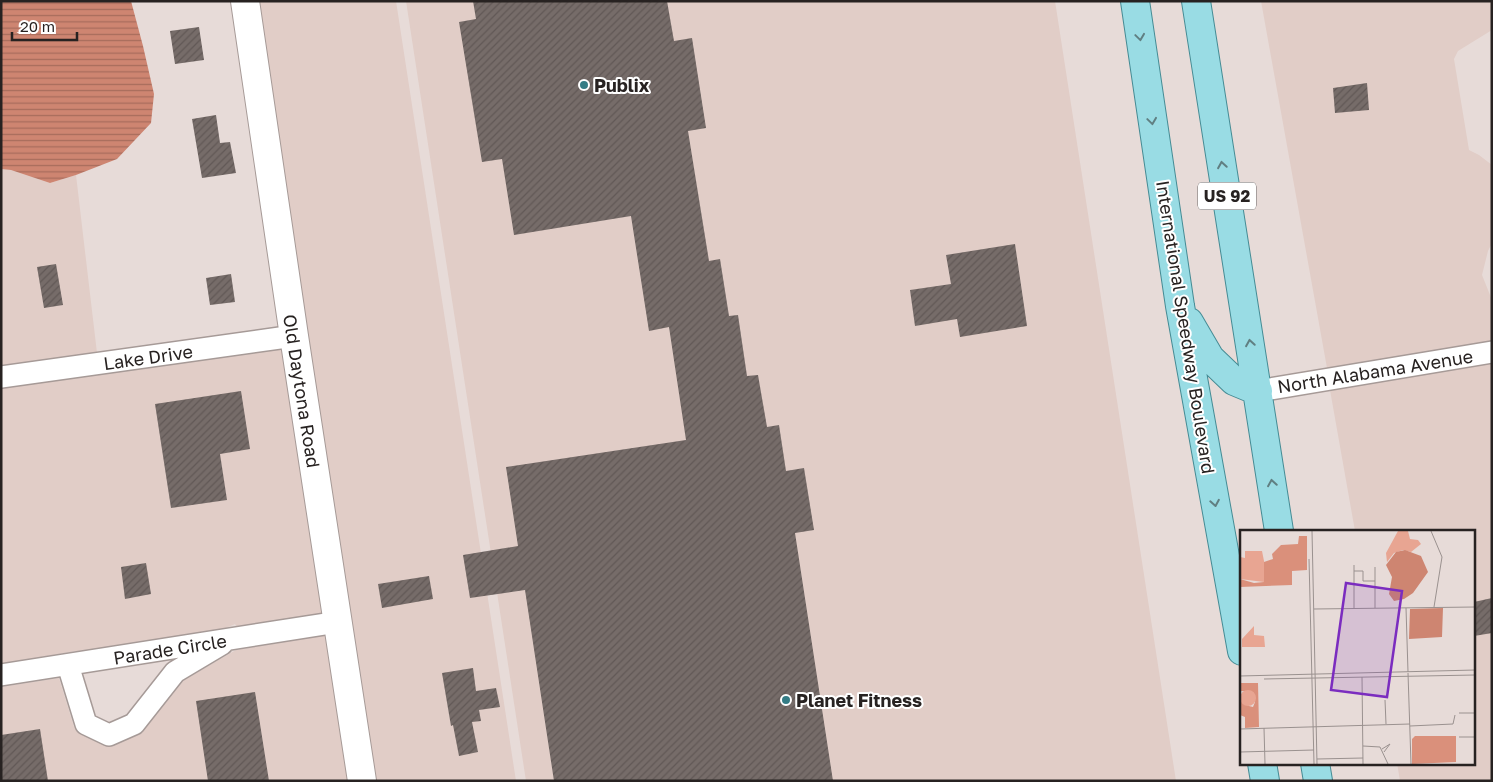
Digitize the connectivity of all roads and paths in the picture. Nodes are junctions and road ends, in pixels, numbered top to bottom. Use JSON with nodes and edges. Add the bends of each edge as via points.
{"nodes":[{"id":1,"x":245,"y":1,"type":"edge"},
{"id":2,"x":1134,"y":1,"type":"edge"},
{"id":3,"x":1196,"y":1,"type":"edge"},
{"id":4,"x":1180,"y":306,"type":"junction"},
{"id":5,"x":294,"y":336,"type":"junction"},
{"id":6,"x":1492,"y":352,"type":"edge"},
{"id":7,"x":1,"y":377,"type":"edge"},
{"id":8,"x":1258,"y":391,"type":"junction"},
{"id":9,"x":1279,"y":530,"type":"edge"},
{"id":10,"x":338,"y":622,"type":"junction"},
{"id":11,"x":231,"y":639,"type":"junction"},
{"id":12,"x":1240,"y":640,"type":"edge"},
{"id":13,"x":68,"y":665,"type":"junction"},
{"id":14,"x":1,"y":675,"type":"edge"},
{"id":15,"x":1262,"y":764,"type":"edge"},
{"id":16,"x":1315,"y":764,"type":"edge"},
{"id":17,"x":362,"y":781,"type":"edge"},
{"id":18,"x":1265,"y":781,"type":"edge"},
{"id":19,"x":1318,"y":781,"type":"edge"}],
"edges":[{"from":1,"to":5,"type":"street","name":"Old Daytona Road"},
{"from":2,"to":4,"type":"main road","name":"International Speedway Boulevard","one_way":true},
{"from":8,"to":3,"type":"main road","number":"US 92","one_way":true},
{"from":4,"to":8,"type":"main road","via":[[1210,358],[1234,381]]},
{"from":4,"to":12,"type":"main road","name":"International Speedway Boulevard","one_way":true},
{"from":5,"to":7,"type":"street","name":"Lake Drive"},
{"from":5,"to":10,"type":"street","name":"Old Daytona Road"},
{"from":6,"to":8,"type":"street","name":"North Alabama Avenue"},
{"from":9,"to":8,"type":"main road","number":"US 92","one_way":true},
{"from":10,"to":11,"type":"street","name":"Parade Circle"},
{"from":10,"to":17,"type":"street","name":"Old Daytona Road"},
{"from":11,"to":13,"type":"street","name":"Parade Circle"},
{"from":11,"to":13,"type":"street","via":[[176,672],[134,724],[108,734],[86,724]]},
{"from":13,"to":14,"type":"street","name":"Parade Circle"},
{"from":15,"to":18,"type":"main road"},
{"from":16,"to":19,"type":"main road"}]}
